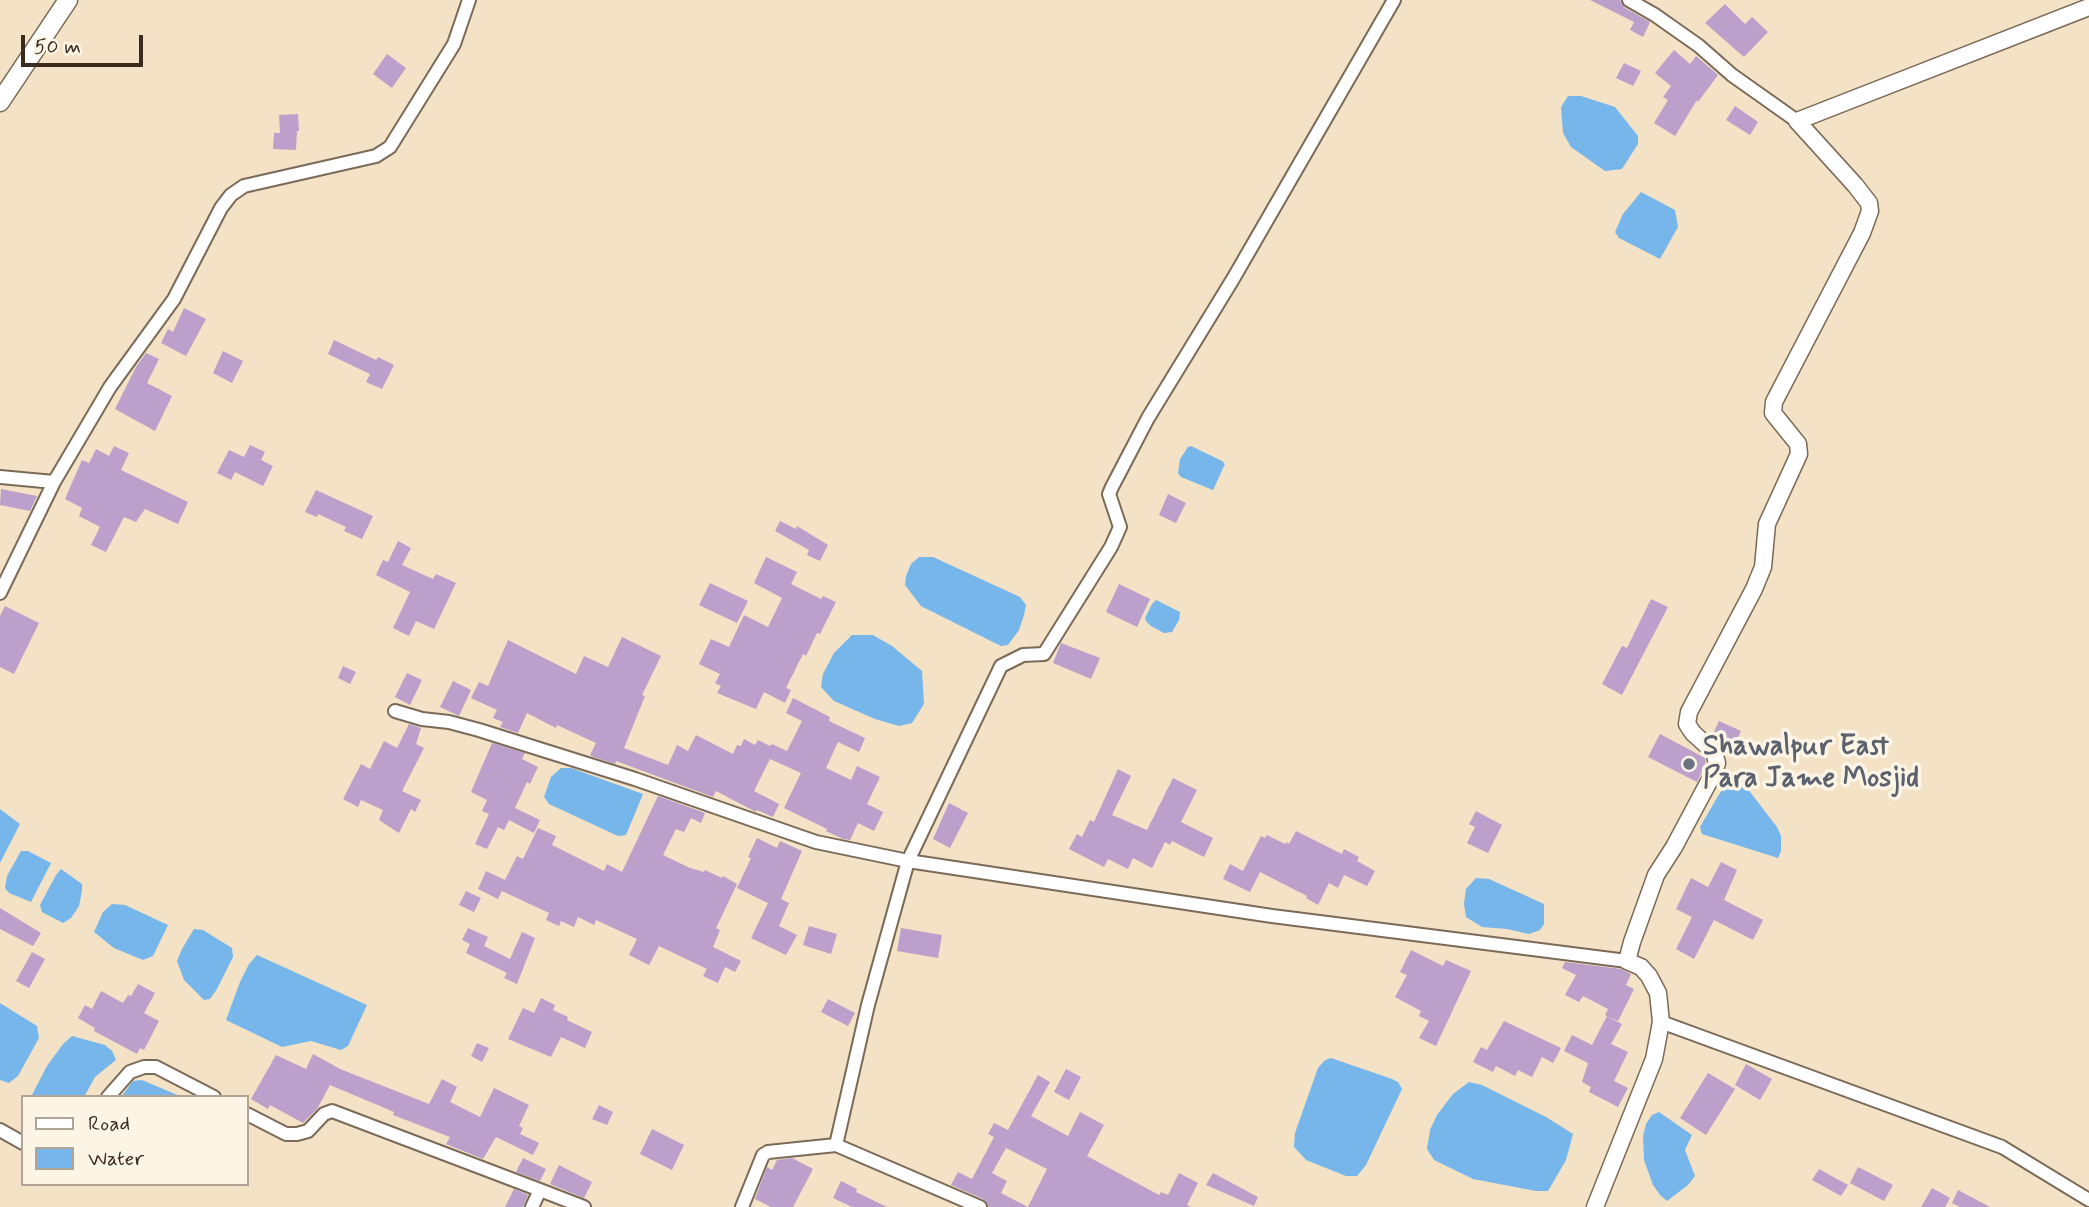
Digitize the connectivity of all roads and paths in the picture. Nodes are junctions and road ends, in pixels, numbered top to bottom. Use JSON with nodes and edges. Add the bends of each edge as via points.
{"nodes":[{"id":1,"x":68,"y":0,"type":"edge"},
{"id":2,"x":469,"y":0,"type":"edge"},
{"id":3,"x":1394,"y":0,"type":"edge"},
{"id":4,"x":1629,"y":0,"type":"edge"},
{"id":5,"x":2089,"y":7,"type":"edge"},
{"id":6,"x":0,"y":102,"type":"edge"},
{"id":7,"x":1797,"y":121,"type":"junction"},
{"id":8,"x":0,"y":477,"type":"edge"},
{"id":9,"x":54,"y":482,"type":"junction"},
{"id":10,"x":0,"y":593,"type":"edge"},
{"id":11,"x":395,"y":711,"type":"dead end"},
{"id":12,"x":908,"y":861,"type":"junction"},
{"id":13,"x":1627,"y":961,"type":"junction"},
{"id":14,"x":1661,"y":1022,"type":"junction"},
{"id":15,"x":110,"y":1095,"type":"edge"},
{"id":16,"x":210,"y":1095,"type":"edge"},
{"id":17,"x":248,"y":1115,"type":"edge"},
{"id":18,"x":0,"y":1130,"type":"edge"},
{"id":19,"x":21,"y":1142,"type":"edge"},
{"id":20,"x":836,"y":1145,"type":"junction"},
{"id":21,"x":540,"y":1190,"type":"junction"},
{"id":22,"x":2089,"y":1200,"type":"edge"},
{"id":23,"x":533,"y":1207,"type":"edge"},
{"id":24,"x":584,"y":1207,"type":"edge"},
{"id":25,"x":742,"y":1207,"type":"edge"},
{"id":26,"x":980,"y":1207,"type":"edge"},
{"id":27,"x":1595,"y":1207,"type":"edge"}],
"edges":[{"from":1,"to":6,"type":"main road"},
{"from":2,"to":9,"type":"street","via":[[454,44],[390,147],[376,156],[244,186],[231,195],[174,299],[110,387]]},
{"from":3,"to":12,"type":"street","via":[[1112,487],[1109,494],[1120,527],[1114,541],[1044,654],[1023,655],[1001,666]]},
{"from":4,"to":7,"type":"street","via":[[1699,46]]},
{"from":5,"to":7,"type":"street"},
{"from":7,"to":13,"type":"street","via":[[1855,185],[1870,211],[1774,402],[1773,413],[1798,444],[1799,454],[1767,524],[1763,568],[1689,712],[1693,733],[1714,752],[1714,772],[1656,875]]},
{"from":8,"to":9,"type":"street"},
{"from":9,"to":10,"type":"street"},
{"from":11,"to":12,"type":"street","via":[[479,730],[816,842]]},
{"from":12,"to":13,"type":"street","via":[[1272,916]]},
{"from":12,"to":20,"type":"street"},
{"from":13,"to":14,"type":"street","via":[[1649,976],[1658,993]]},
{"from":14,"to":22,"type":"street","via":[[2002,1147]]},
{"from":14,"to":27,"type":"street","via":[[1654,1059]]},
{"from":15,"to":16,"type":"street","via":[[130,1072],[156,1067]]},
{"from":17,"to":21,"type":"street","via":[[286,1134],[297,1134],[308,1131],[332,1111]]},
{"from":18,"to":19,"type":"street"},
{"from":20,"to":25,"type":"street","via":[[763,1155]]},
{"from":20,"to":26,"type":"street"},
{"from":21,"to":23,"type":"street"},
{"from":21,"to":24,"type":"street"}]}
